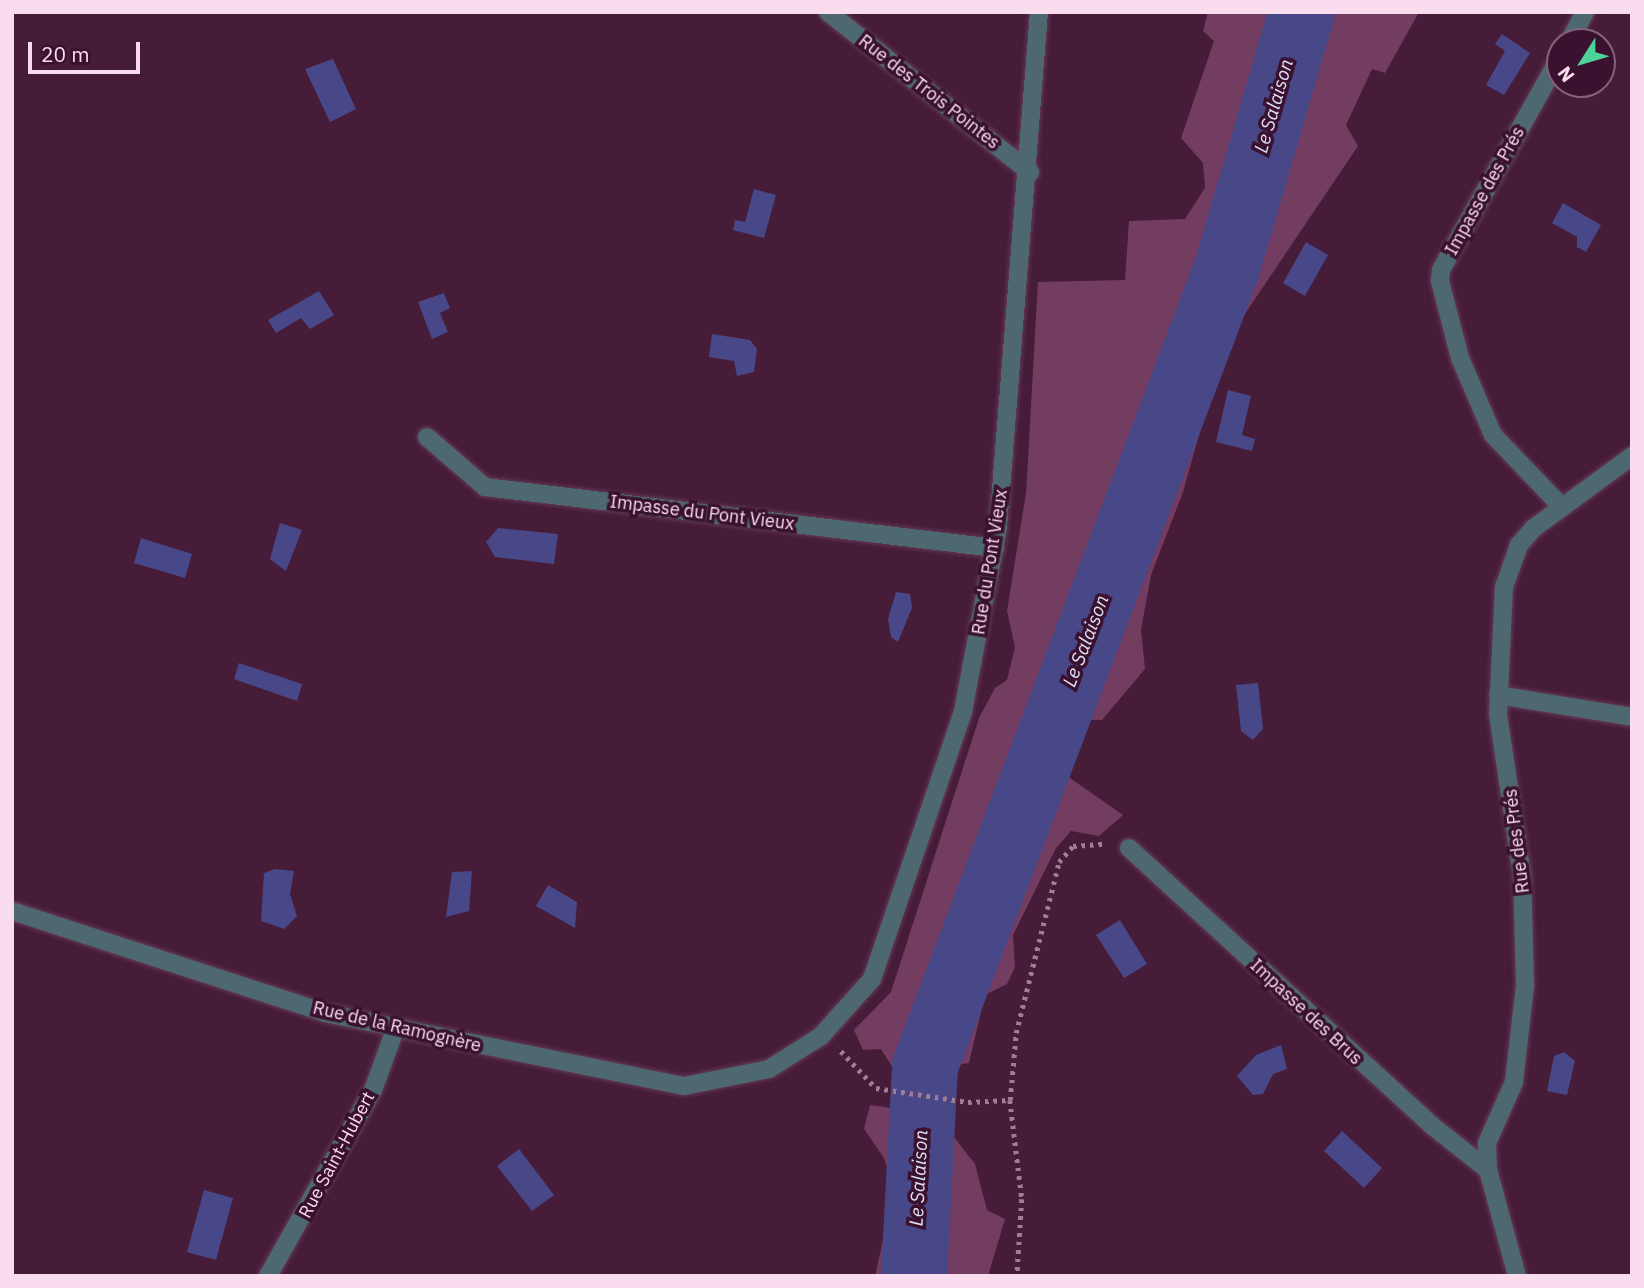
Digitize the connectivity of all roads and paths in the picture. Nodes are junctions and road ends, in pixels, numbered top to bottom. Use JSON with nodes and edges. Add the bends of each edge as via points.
{"nodes":[{"id":1,"x":828,"y":12,"type":"edge"},
{"id":2,"x":1039,"y":12,"type":"edge"},
{"id":3,"x":1585,"y":12,"type":"edge"},
{"id":4,"x":1576,"y":28,"type":"edge"},
{"id":5,"x":1546,"y":82,"type":"edge"},
{"id":6,"x":1030,"y":172,"type":"junction"},
{"id":7,"x":427,"y":437,"type":"dead end"},
{"id":8,"x":1632,"y":456,"type":"edge"},
{"id":9,"x":1560,"y":505,"type":"junction"},
{"id":10,"x":996,"y":548,"type":"junction"},
{"id":11,"x":1499,"y":695,"type":"junction"},
{"id":12,"x":1632,"y":717,"type":"edge"},
{"id":13,"x":1129,"y":848,"type":"joint"},
{"id":14,"x":12,"y":911,"type":"edge"},
{"id":15,"x":395,"y":1030,"type":"junction"},
{"id":16,"x":821,"y":1036,"type":"junction"},
{"id":17,"x":788,"y":1059,"type":"joint"},
{"id":18,"x":1010,"y":1100,"type":"junction"},
{"id":19,"x":1488,"y":1170,"type":"junction"},
{"id":20,"x":268,"y":1276,"type":"edge"},
{"id":21,"x":1017,"y":1276,"type":"edge"},
{"id":22,"x":1517,"y":1276,"type":"edge"}],
"edges":[{"from":1,"to":6,"type":"street","name":"Rue des Trois Pointes"},
{"from":2,"to":6,"type":"street","name":"Rue du Pont Vieux"},
{"from":3,"to":4,"type":"street"},
{"from":5,"to":9,"type":"street","name":"Impasse des Prés","via":[[1441,270],[1440,281],[1460,359],[1493,435]]},
{"from":6,"to":10,"type":"street","name":"Rue du Pont Vieux"},
{"from":7,"to":10,"type":"street","name":"Impasse du Pont Vieux","via":[[485,487]]},
{"from":8,"to":9,"type":"street","name":"Rue des Prés"},
{"from":9,"to":11,"type":"street","name":"Rue des Prés","via":[[1519,545],[1510,565]]},
{"from":10,"to":16,"type":"street","name":"Rue du Pont Vieux","via":[[963,711],[887,946],[852,1008]]},
{"from":11,"to":12,"type":"street"},
{"from":11,"to":19,"type":"street","name":"Rue des Prés","via":[[1527,937],[1514,1082],[1487,1143]]},
{"from":13,"to":18,"type":"path","via":[[1073,846],[1059,862],[1016,1032]]},
{"from":13,"to":19,"type":"street","name":"Impasse des Brus","via":[[1430,1124]]},
{"from":14,"to":15,"type":"street","name":"Rue de la Ramognère"},
{"from":15,"to":17,"type":"street","name":"Rue de la Ramognère","via":[[684,1086],[746,1078]]},
{"from":15,"to":20,"type":"street","name":"Rue Saint-Hubert","via":[[373,1090]]},
{"from":16,"to":17,"type":"street","name":"Rue du Pont Vieux"},
{"from":16,"to":18,"type":"path","via":[[860,1065],[876,1088]]},
{"from":18,"to":21,"type":"path","via":[[1022,1199]]},
{"from":19,"to":22,"type":"street","name":"Rue des Prés"}]}
